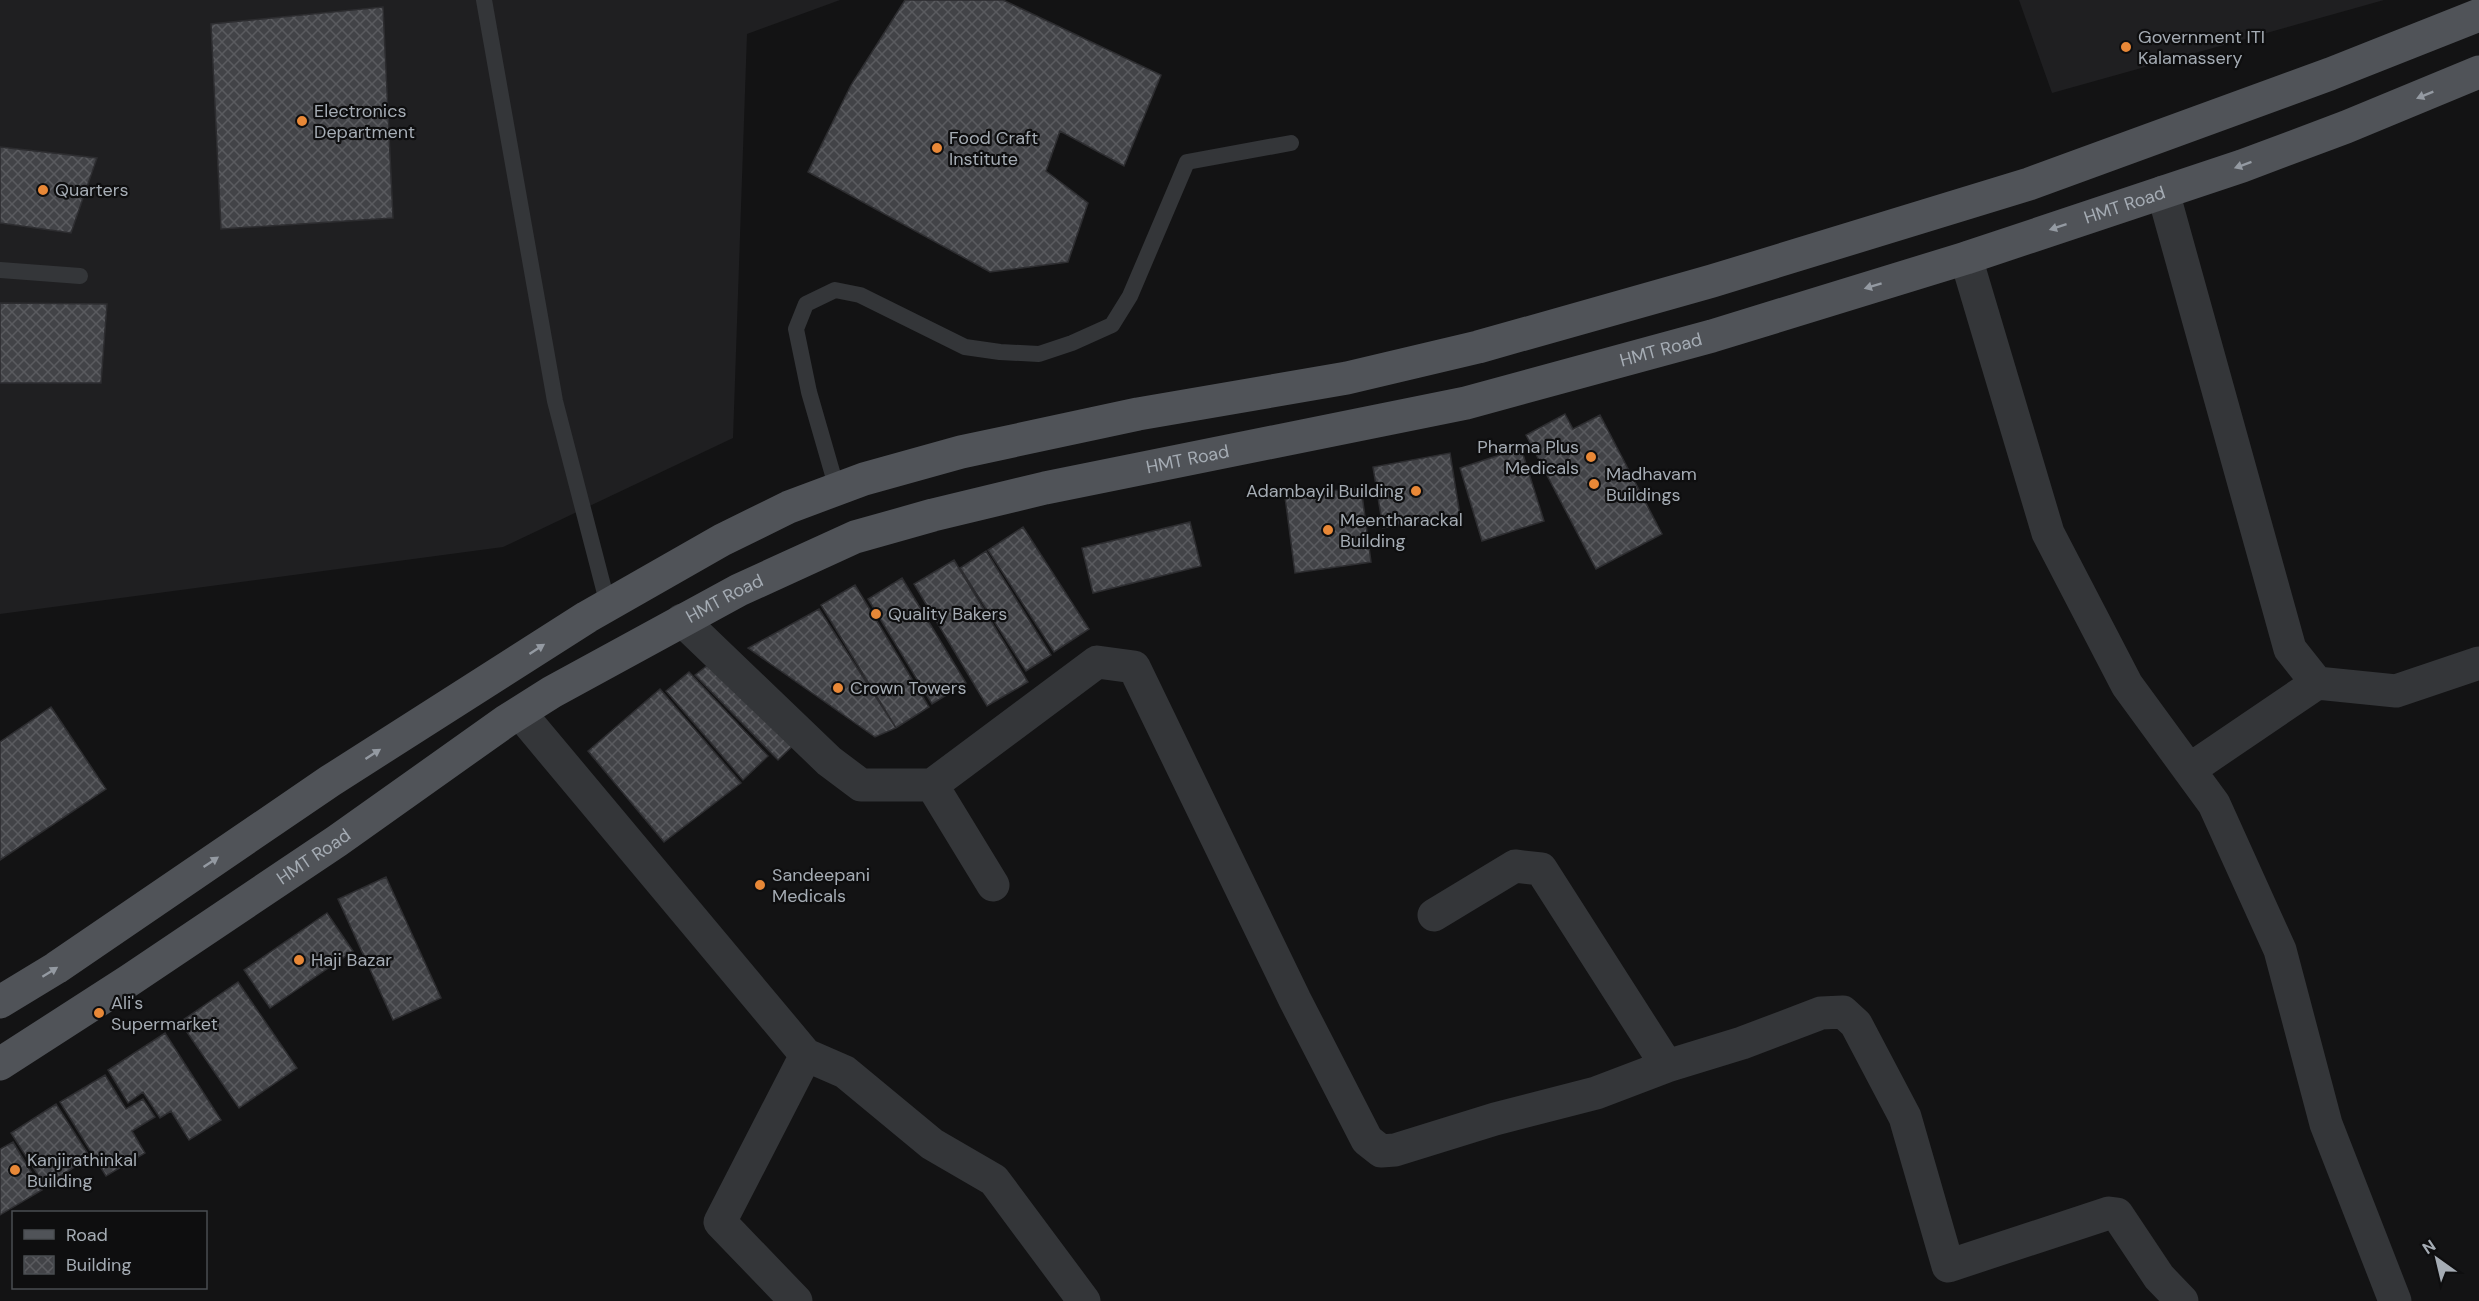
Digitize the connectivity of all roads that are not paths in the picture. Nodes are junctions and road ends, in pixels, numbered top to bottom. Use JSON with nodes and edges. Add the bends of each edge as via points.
{"nodes":[{"id":1,"x":484,"y":0,"type":"edge"},
{"id":2,"x":2479,"y":15,"type":"edge"},
{"id":3,"x":2479,"y":72,"type":"edge"},
{"id":4,"x":1291,"y":143,"type":"dead end"},
{"id":5,"x":2163,"y":192,"type":"junction"},
{"id":6,"x":1966,"y":258,"type":"junction"},
{"id":7,"x":0,"y":270,"type":"edge"},
{"id":8,"x":80,"y":276,"type":"dead end"},
{"id":9,"x":837,"y":489,"type":"junction"},
{"id":10,"x":608,"y":605,"type":"junction"},
{"id":11,"x":682,"y":620,"type":"junction"},
{"id":12,"x":2479,"y":663,"type":"edge"},
{"id":13,"x":2317,"y":683,"type":"junction"},
{"id":14,"x":520,"y":713,"type":"junction"},
{"id":15,"x":2189,"y":770,"type":"junction"},
{"id":16,"x":932,"y":785,"type":"junction"},
{"id":17,"x":993,"y":885,"type":"dead end"},
{"id":18,"x":1434,"y":915,"type":"dead end"},
{"id":19,"x":0,"y":1002,"type":"edge"},
{"id":20,"x":806,"y":1055,"type":"junction"},
{"id":21,"x":0,"y":1064,"type":"edge"},
{"id":22,"x":1666,"y":1066,"type":"junction"},
{"id":23,"x":796,"y":1301,"type":"edge"},
{"id":24,"x":1084,"y":1301,"type":"edge"},
{"id":25,"x":2182,"y":1301,"type":"edge"},
{"id":26,"x":2395,"y":1301,"type":"edge"}],
"edges":[{"from":1,"to":10,"type":"lane","via":[[555,401]]},
{"from":2,"to":9,"type":"main road","via":[[2029,184],[1712,281],[1358,376],[1138,414],[961,452]]},
{"from":3,"to":5,"type":"main road","name":"HMT Road","one_way":true,"via":[[2346,127]]},
{"from":4,"to":9,"type":"lane","via":[[1187,162],[1130,296],[1112,325],[1040,354],[965,347],[860,295],[835,290],[806,304],[796,329],[809,392]]},
{"from":5,"to":6,"type":"main road","name":"HMT Road","one_way":true},
{"from":5,"to":13,"type":"street","via":[[2290,649]]},
{"from":6,"to":11,"type":"main road","name":"HMT Road","one_way":true,"via":[[1712,336],[1466,403],[1045,488],[933,515],[855,537]]},
{"from":6,"to":15,"type":"street","via":[[2048,533],[2127,685]]},
{"from":7,"to":8,"type":"lane"},
{"from":9,"to":10,"type":"main road","via":[[789,507],[722,540]]},
{"from":19,"to":10,"type":"main road","one_way":true,"via":[[330,781]]},
{"from":11,"to":14,"type":"main road","name":"HMT Road"},
{"from":11,"to":16,"type":"street","via":[[830,761],[861,785]]},
{"from":12,"to":13,"type":"street","via":[[2396,691]]},
{"from":13,"to":15,"type":"street"},
{"from":14,"to":20,"type":"street"},
{"from":14,"to":21,"type":"main road","name":"HMT Road","via":[[317,854]]},
{"from":15,"to":26,"type":"street","via":[[2214,804],[2280,950],[2326,1124]]},
{"from":16,"to":17,"type":"street"},
{"from":16,"to":22,"type":"street","via":[[1097,662],[1134,667],[1366,1140],[1381,1151],[1395,1150],[1596,1093]]},
{"from":18,"to":22,"type":"street","via":[[1515,866],[1541,869]]},
{"from":20,"to":23,"type":"street","via":[[720,1222]]},
{"from":20,"to":24,"type":"street","via":[[845,1072],[932,1143],[994,1180]]},
{"from":22,"to":25,"type":"street","via":[[1742,1044],[1821,1013],[1843,1012],[1856,1024],[1905,1117],[1948,1266],[2109,1213],[2117,1214],[2159,1277]]}]}
